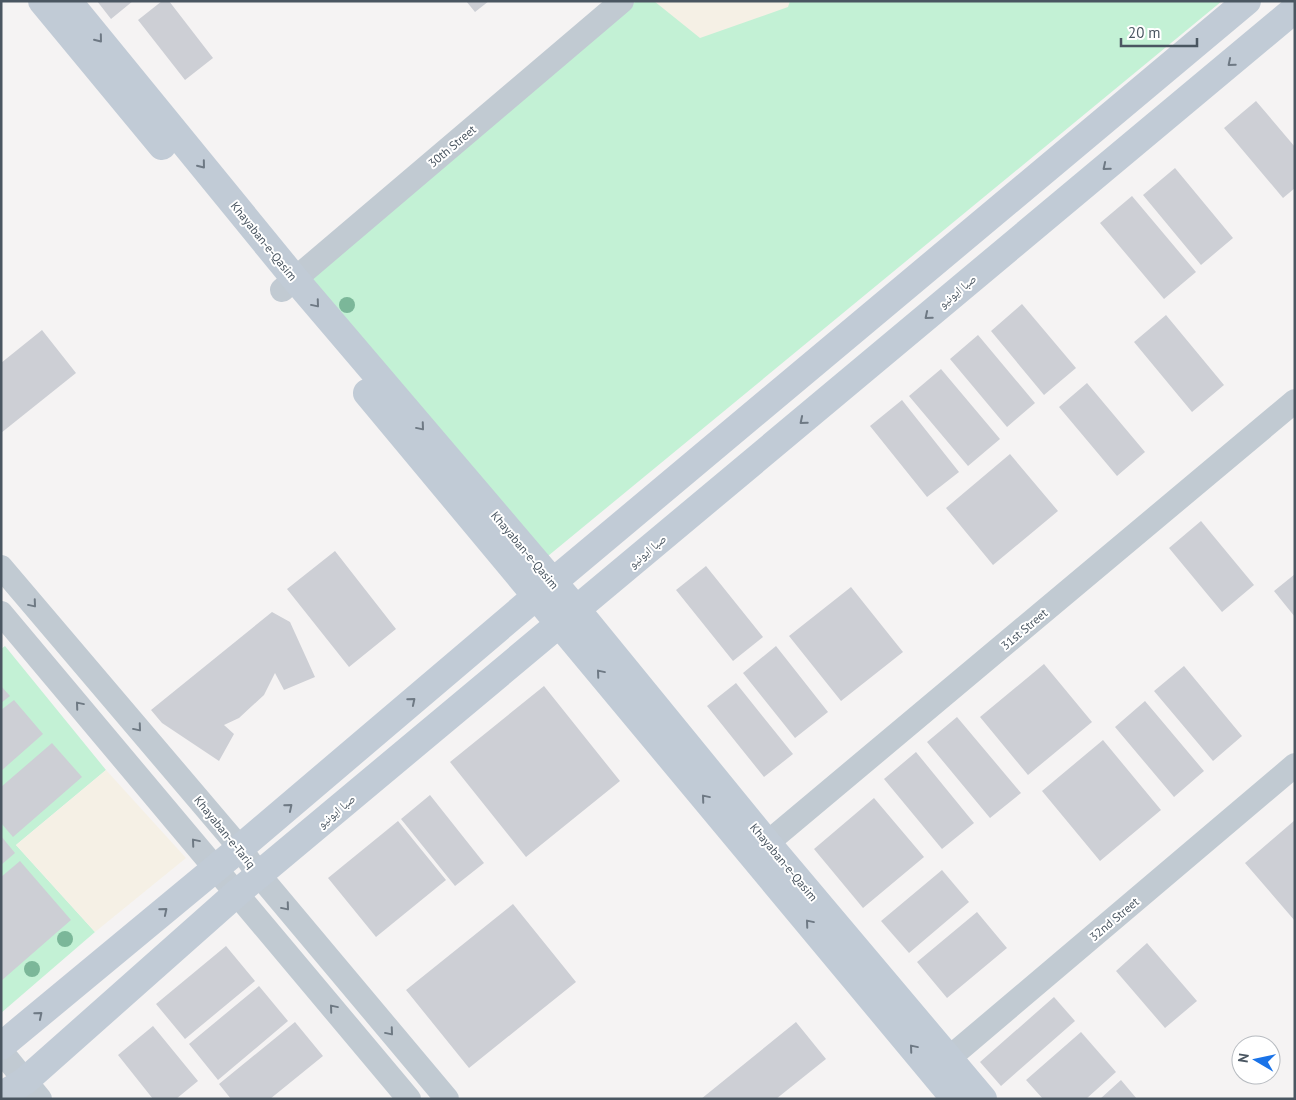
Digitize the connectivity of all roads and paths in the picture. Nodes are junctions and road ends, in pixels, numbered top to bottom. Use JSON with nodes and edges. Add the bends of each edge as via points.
{"nodes":[{"id":1,"x":42,"y":1,"type":"edge"},
{"id":2,"x":68,"y":1,"type":"edge"},
{"id":3,"x":622,"y":1,"type":"edge"},
{"id":4,"x":1247,"y":1,"type":"edge"},
{"id":5,"x":1295,"y":9,"type":"edge"},
{"id":6,"x":289,"y":285,"type":"junction"},
{"id":7,"x":1295,"y":401,"type":"edge"},
{"id":8,"x":1,"y":567,"type":"edge"},
{"id":9,"x":544,"y":589,"type":"junction"},
{"id":10,"x":1,"y":613,"type":"edge"},
{"id":11,"x":568,"y":617,"type":"junction"},
{"id":12,"x":1295,"y":766,"type":"edge"},
{"id":13,"x":240,"y":848,"type":"junction"},
{"id":14,"x":760,"y":850,"type":"junction"},
{"id":15,"x":217,"y":867,"type":"junction"},
{"id":16,"x":259,"y":875,"type":"junction"},
{"id":17,"x":237,"y":893,"type":"junction"},
{"id":18,"x":1,"y":1046,"type":"edge"},
{"id":19,"x":1,"y":1051,"type":"edge"},
{"id":20,"x":941,"y":1065,"type":"junction"},
{"id":21,"x":33,"y":1090,"type":"edge"},
{"id":22,"x":1,"y":1096,"type":"edge"},
{"id":23,"x":409,"y":1099,"type":"edge"},
{"id":24,"x":447,"y":1099,"type":"edge"},
{"id":25,"x":955,"y":1099,"type":"edge"},
{"id":26,"x":983,"y":1099,"type":"edge"}],
"edges":[{"from":1,"to":6,"type":"main road","name":"Khayaban-e-Qasim"},
{"from":2,"to":6,"type":"main road","name":"Khayaban-e-Qasim","one_way":true},
{"from":3,"to":6,"type":"street","name":"30th Street"},
{"from":4,"to":9,"type":"main road"},
{"from":5,"to":11,"type":"main road","name":"صبا ایونیو","one_way":true},
{"from":6,"to":9,"type":"main road","name":"Khayaban-e-Qasim"},
{"from":7,"to":14,"type":"street","name":"31st Street"},
{"from":8,"to":13,"type":"street","name":"Khayaban-e-Tariq","one_way":true},
{"from":9,"to":11,"type":"main road","name":"Khayaban-e-Qasim"},
{"from":13,"to":9,"type":"main road","one_way":true},
{"from":15,"to":10,"type":"street","one_way":true},
{"from":11,"to":14,"type":"main road","name":"Khayaban-e-Qasim"},
{"from":11,"to":16,"type":"main road","name":"صبا ایونیو"},
{"from":12,"to":20,"type":"street","name":"32nd Street"},
{"from":13,"to":15,"type":"main road"},
{"from":13,"to":16,"type":"street","name":"Khayaban-e-Tariq"},
{"from":14,"to":20,"type":"main road","name":"Khayaban-e-Qasim"},
{"from":15,"to":17,"type":"street"},
{"from":18,"to":15,"type":"main road","one_way":true},
{"from":16,"to":17,"type":"main road","name":"صبا ایونیو"},
{"from":16,"to":24,"type":"street","name":"Khayaban-e-Tariq","one_way":true},
{"from":17,"to":21,"type":"main road","name":"صبا ایونیو"},
{"from":23,"to":17,"type":"street","one_way":true},
{"from":19,"to":21,"type":"street"},
{"from":20,"to":25,"type":"main road","name":"Khayaban-e-Qasim"},
{"from":20,"to":26,"type":"main road","name":"Khayaban-e-Qasim"},
{"from":21,"to":22,"type":"main road","name":"صبا ایونیو"}]}
